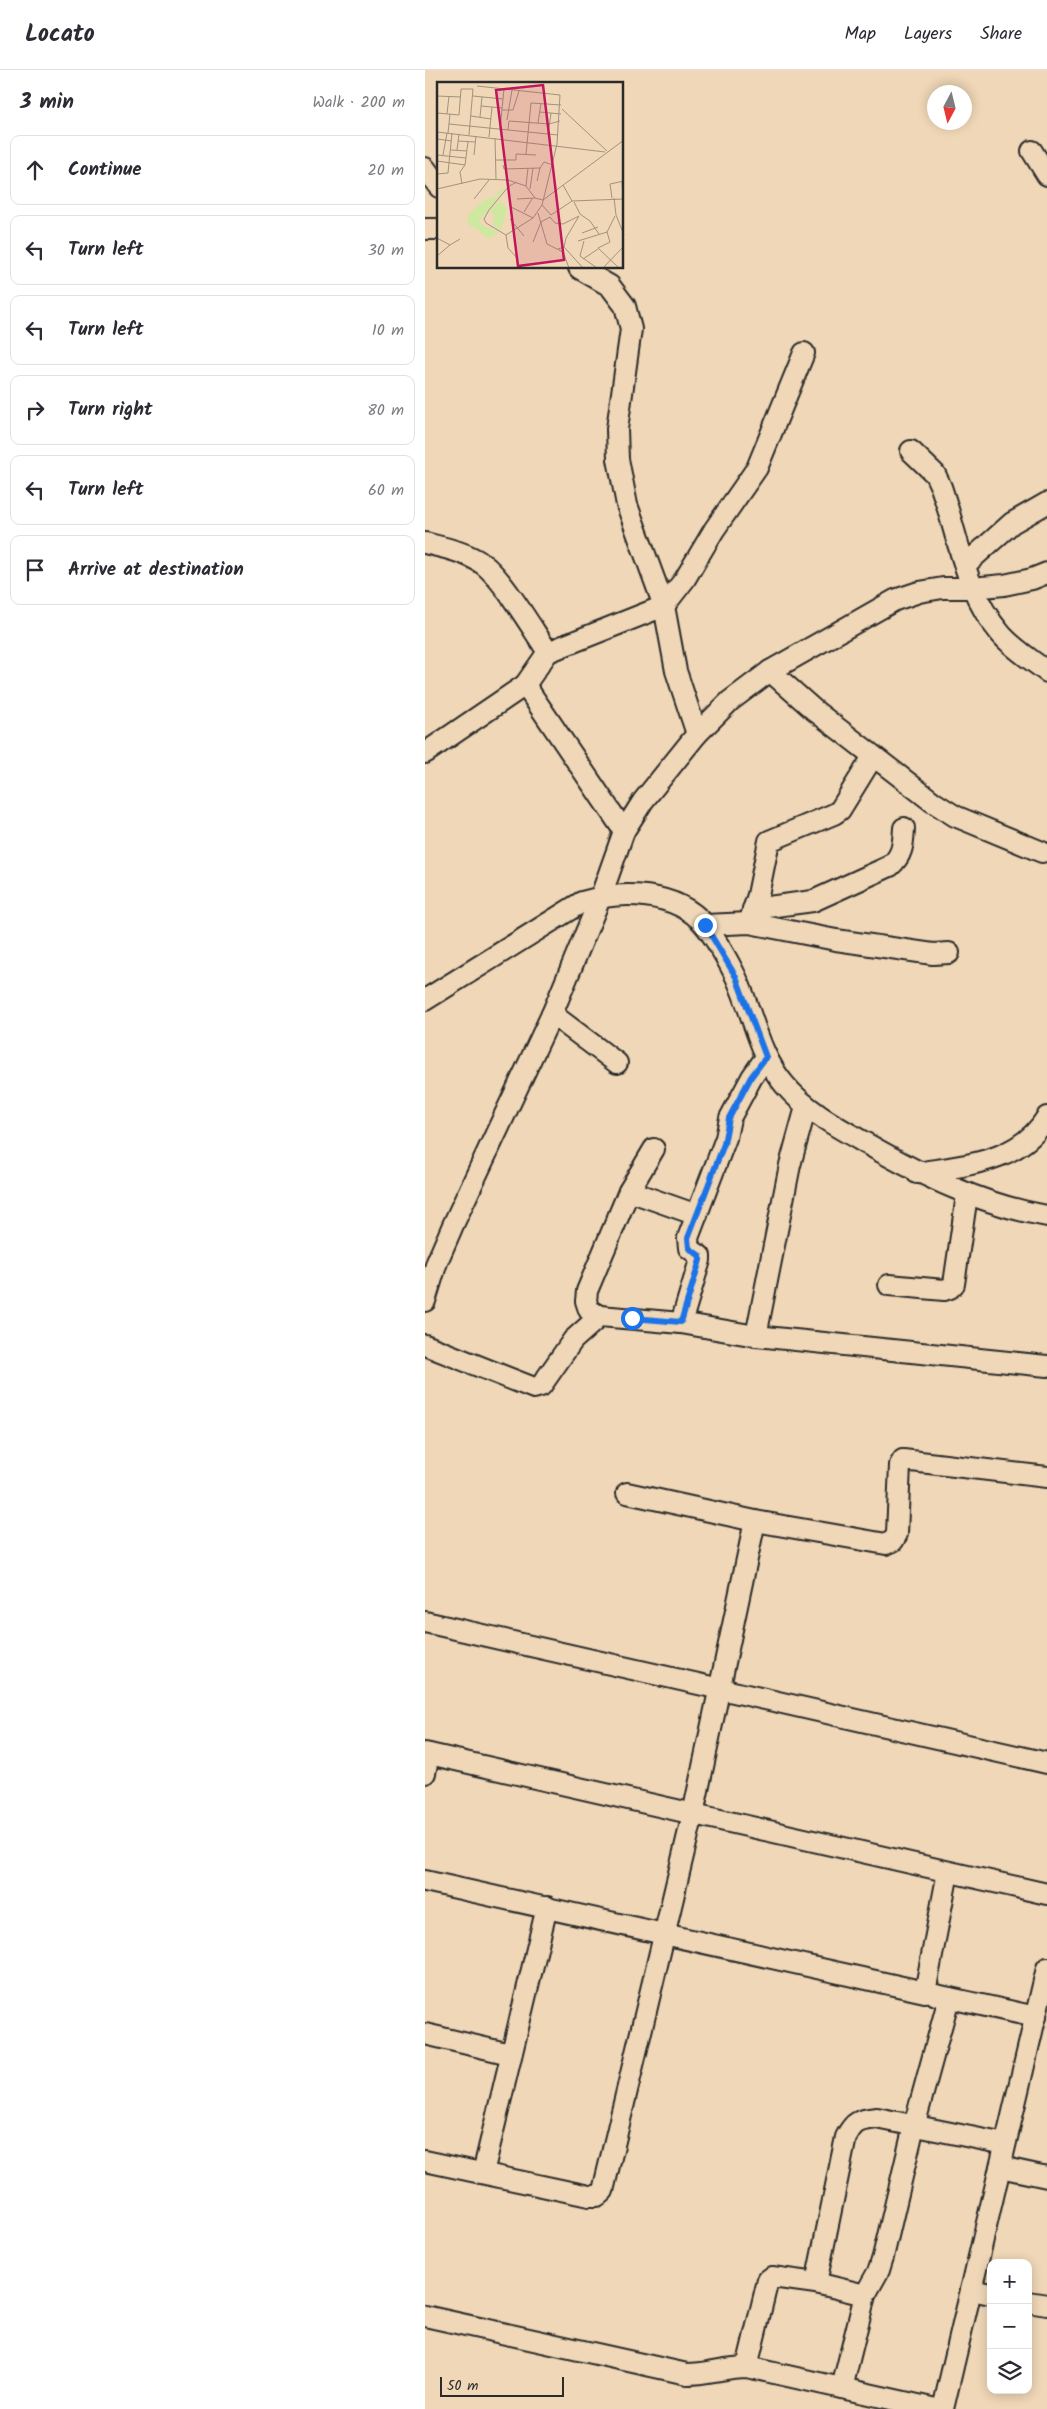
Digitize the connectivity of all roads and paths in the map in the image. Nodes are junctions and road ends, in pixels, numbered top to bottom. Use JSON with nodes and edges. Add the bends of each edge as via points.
{"nodes":[{"id":1,"x":1033,"y":151,"type":"dead end"},
{"id":2,"x":425,"y":168,"type":"edge"},
{"id":3,"x":1047,"y":175,"type":"edge"},
{"id":4,"x":437,"y":184,"type":"edge"},
{"id":5,"x":581,"y":269,"type":"edge"},
{"id":6,"x":804,"y":353,"type":"dead end"},
{"id":7,"x":911,"y":450,"type":"dead end"},
{"id":8,"x":1047,"y":503,"type":"edge"},
{"id":9,"x":425,"y":544,"type":"edge"},
{"id":10,"x":965,"y":565,"type":"junction"},
{"id":11,"x":1047,"y":572,"type":"edge"},
{"id":12,"x":972,"y":588,"type":"junction"},
{"id":13,"x":664,"y":606,"type":"junction"},
{"id":14,"x":548,"y":652,"type":"junction"},
{"id":15,"x":771,"y":671,"type":"junction"},
{"id":16,"x":1047,"y":672,"type":"edge"},
{"id":17,"x":525,"y":686,"type":"junction"},
{"id":18,"x":697,"y":734,"type":"junction"},
{"id":19,"x":425,"y":754,"type":"edge"},
{"id":20,"x":872,"y":758,"type":"junction"},
{"id":21,"x":904,"y":828,"type":"dead end"},
{"id":22,"x":624,"y":831,"type":"junction"},
{"id":23,"x":1042,"y":852,"type":"dead end"},
{"id":24,"x":601,"y":896,"type":"junction"},
{"id":25,"x":751,"y":916,"type":"junction"},
{"id":26,"x":705,"y":925,"type":"junction"},
{"id":27,"x":949,"y":953,"type":"dead end"},
{"id":28,"x":425,"y":1000,"type":"edge"},
{"id":29,"x":552,"y":1014,"type":"junction"},
{"id":30,"x":766,"y":1057,"type":"junction"},
{"id":31,"x":617,"y":1063,"type":"dead end"},
{"id":32,"x":807,"y":1107,"type":"junction"},
{"id":33,"x":1047,"y":1118,"type":"edge"},
{"id":34,"x":654,"y":1149,"type":"dead end"},
{"id":35,"x":917,"y":1173,"type":"junction"},
{"id":36,"x":629,"y":1191,"type":"junction"},
{"id":37,"x":967,"y":1195,"type":"junction"},
{"id":38,"x":697,"y":1215,"type":"junction"},
{"id":39,"x":1047,"y":1216,"type":"edge"},
{"id":40,"x":889,"y":1285,"type":"dead end"},
{"id":41,"x":425,"y":1302,"type":"edge"},
{"id":42,"x":600,"y":1316,"type":"junction"},
{"id":43,"x":681,"y":1322,"type":"junction"},
{"id":44,"x":756,"y":1336,"type":"junction"},
{"id":45,"x":425,"y":1346,"type":"edge"},
{"id":46,"x":1047,"y":1366,"type":"edge"},
{"id":47,"x":1047,"y":1477,"type":"edge"},
{"id":48,"x":627,"y":1492,"type":"dead end"},
{"id":49,"x":755,"y":1521,"type":"junction"},
{"id":50,"x":425,"y":1622,"type":"edge"},
{"id":51,"x":720,"y":1688,"type":"junction"},
{"id":52,"x":427,"y":1760,"type":"edge"},
{"id":53,"x":1047,"y":1763,"type":"edge"},
{"id":54,"x":693,"y":1814,"type":"junction"},
{"id":55,"x":948,"y":1872,"type":"junction"},
{"id":56,"x":425,"y":1881,"type":"edge"},
{"id":57,"x":1047,"y":1894,"type":"edge"},
{"id":58,"x":547,"y":1907,"type":"junction"},
{"id":59,"x":665,"y":1934,"type":"junction"},
{"id":60,"x":1047,"y":1968,"type":"edge"},
{"id":61,"x":925,"y":1992,"type":"junction"},
{"id":62,"x":949,"y":1998,"type":"junction"},
{"id":63,"x":1036,"y":2018,"type":"junction"},
{"id":64,"x":425,"y":2034,"type":"edge"},
{"id":65,"x":510,"y":2054,"type":"junction"},
{"id":66,"x":914,"y":2126,"type":"junction"},
{"id":67,"x":1005,"y":2144,"type":"junction"},
{"id":68,"x":425,"y":2160,"type":"edge"},
{"id":69,"x":1000,"y":2167,"type":"junction"},
{"id":70,"x":483,"y":2174,"type":"junction"},
{"id":71,"x":1047,"y":2177,"type":"edge"},
{"id":72,"x":816,"y":2284,"type":"junction"},
{"id":73,"x":971,"y":2290,"type":"junction"},
{"id":74,"x":987,"y":2293,"type":"edge"},
{"id":75,"x":865,"y":2295,"type":"junction"},
{"id":76,"x":1032,"y":2303,"type":"edge"},
{"id":77,"x":1047,"y":2306,"type":"edge"},
{"id":78,"x":425,"y":2316,"type":"edge"},
{"id":79,"x":747,"y":2367,"type":"junction"},
{"id":80,"x":841,"y":2388,"type":"junction"},
{"id":81,"x":936,"y":2409,"type":"edge"},
{"id":82,"x":943,"y":2409,"type":"edge"}],
"edges":[{"from":1,"to":3,"type":"street"},
{"from":2,"to":4,"type":"street"},
{"from":5,"to":13,"type":"street","via":[[610,286],[625,306],[631,329],[617,429],[617,459],[627,505]]},
{"from":6,"to":13,"type":"street","via":[[757,468]]},
{"from":7,"to":10,"type":"street","via":[[935,474]]},
{"from":8,"to":10,"type":"street","via":[[1012,524]]},
{"from":9,"to":14,"type":"street","via":[[455,550],[493,573]]},
{"from":10,"to":12,"type":"street"},
{"from":11,"to":12,"type":"street","via":[[1033,579]]},
{"from":12,"to":15,"type":"street","via":[[943,588],[895,600]]},
{"from":12,"to":16,"type":"street","via":[[1001,634]]},
{"from":13,"to":14,"type":"street"},
{"from":13,"to":18,"type":"street","via":[[675,671]]},
{"from":14,"to":17,"type":"street"},
{"from":15,"to":18,"type":"street","via":[[731,701]]},
{"from":15,"to":20,"type":"street"},
{"from":17,"to":19,"type":"street"},
{"from":17,"to":22,"type":"street"},
{"from":18,"to":22,"type":"street","via":[[643,801]]},
{"from":20,"to":23,"type":"street","via":[[955,816]]},
{"from":20,"to":25,"type":"street","via":[[840,810],[769,841]]},
{"from":21,"to":25,"type":"street","via":[[903,849],[890,866],[813,900]]},
{"from":22,"to":24,"type":"street"},
{"from":24,"to":26,"type":"street","via":[[641,895],[660,899]]},
{"from":24,"to":28,"type":"street","via":[[581,902]]},
{"from":24,"to":29,"type":"street"},
{"from":25,"to":26,"type":"street"},
{"from":25,"to":27,"type":"street","via":[[875,946],[933,954]]},
{"from":26,"to":30,"type":"street","via":[[736,977]]},
{"from":29,"to":31,"type":"street"},
{"from":29,"to":41,"type":"street","via":[[453,1225]]},
{"from":30,"to":32,"type":"street","via":[[784,1084]]},
{"from":30,"to":38,"type":"street","via":[[729,1118],[724,1144]]},
{"from":32,"to":35,"type":"street"},
{"from":32,"to":44,"type":"street","via":[[790,1165]]},
{"from":33,"to":35,"type":"street","via":[[1032,1136],[1011,1152],[985,1162]]},
{"from":34,"to":36,"type":"street"},
{"from":35,"to":37,"type":"street"},
{"from":36,"to":38,"type":"street"},
{"from":36,"to":42,"type":"street","via":[[587,1291],[589,1310]]},
{"from":37,"to":39,"type":"street"},
{"from":37,"to":40,"type":"street","via":[[954,1284],[944,1290]]},
{"from":38,"to":43,"type":"street","via":[[687,1244],[700,1256],[700,1260]]},
{"from":42,"to":43,"type":"street"},
{"from":42,"to":45,"type":"street","via":[[573,1340],[541,1386],[533,1388]]},
{"from":43,"to":44,"type":"street"},
{"from":44,"to":46,"type":"street"},
{"from":47,"to":49,"type":"street","via":[[903,1460],[900,1465],[897,1534],[886,1544]]},
{"from":48,"to":49,"type":"street"},
{"from":49,"to":51,"type":"street"},
{"from":50,"to":51,"type":"street"},
{"from":51,"to":53,"type":"street"},
{"from":51,"to":54,"type":"street"},
{"from":52,"to":54,"type":"street"},
{"from":54,"to":55,"type":"street"},
{"from":54,"to":59,"type":"street"},
{"from":55,"to":57,"type":"street"},
{"from":55,"to":61,"type":"street"},
{"from":56,"to":58,"type":"street"},
{"from":58,"to":59,"type":"street"},
{"from":58,"to":65,"type":"street"},
{"from":59,"to":61,"type":"street"},
{"from":59,"to":70,"type":"street","via":[[603,2190],[597,2196],[589,2196]]},
{"from":60,"to":63,"type":"street"},
{"from":61,"to":62,"type":"street"},
{"from":62,"to":63,"type":"street"},
{"from":62,"to":66,"type":"street"},
{"from":63,"to":67,"type":"street"},
{"from":64,"to":65,"type":"street"},
{"from":65,"to":70,"type":"street"},
{"from":66,"to":67,"type":"street"},
{"from":66,"to":72,"type":"street","via":[[877,2118],[863,2119],[852,2125],[846,2138]]},
{"from":66,"to":75,"type":"street","via":[[883,2257]]},
{"from":67,"to":69,"type":"street"},
{"from":68,"to":70,"type":"street"},
{"from":69,"to":71,"type":"street"},
{"from":69,"to":73,"type":"street"},
{"from":72,"to":75,"type":"street"},
{"from":72,"to":79,"type":"street","via":[[778,2277],[768,2280]]},
{"from":73,"to":74,"type":"street"},
{"from":73,"to":82,"type":"street"},
{"from":75,"to":80,"type":"street"},
{"from":76,"to":77,"type":"street"},
{"from":78,"to":79,"type":"street","via":[[687,2374]]},
{"from":79,"to":80,"type":"street"},
{"from":80,"to":81,"type":"street"}]}
